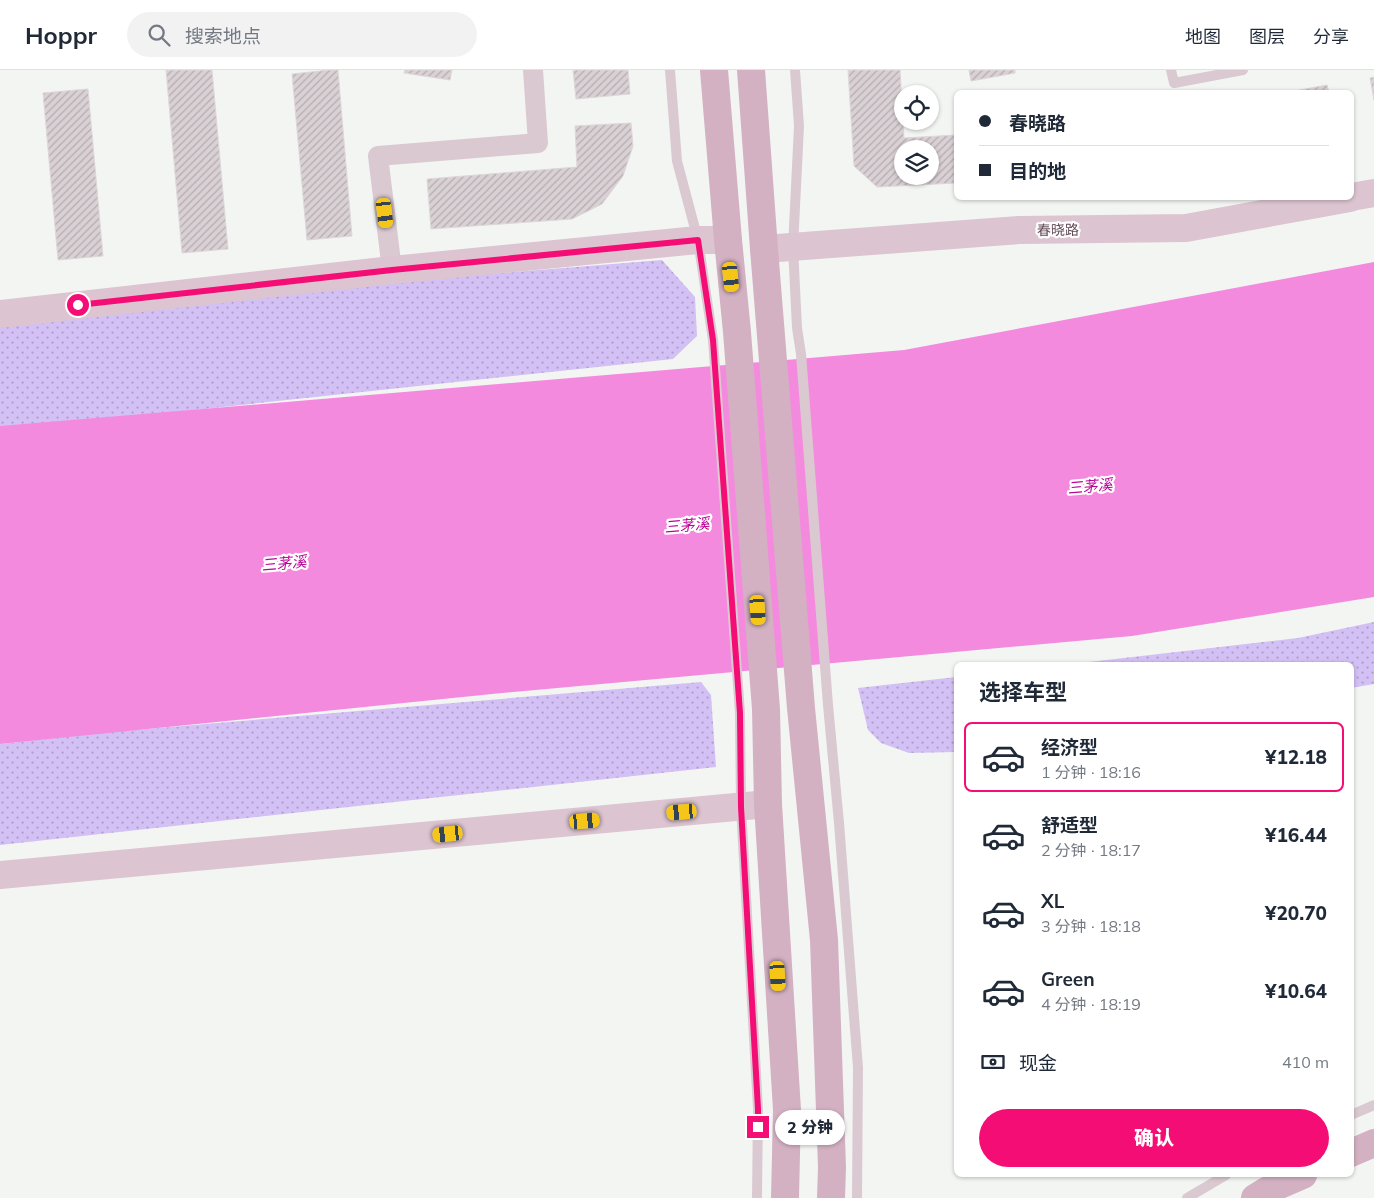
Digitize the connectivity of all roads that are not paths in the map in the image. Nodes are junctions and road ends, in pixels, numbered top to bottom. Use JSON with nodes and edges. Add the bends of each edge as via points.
{"nodes":[{"id":1,"x":533,"y":70,"type":"edge"},
{"id":2,"x":670,"y":70,"type":"edge"},
{"id":3,"x":714,"y":70,"type":"edge"},
{"id":4,"x":751,"y":70,"type":"edge"},
{"id":5,"x":795,"y":70,"type":"edge"},
{"id":6,"x":1171,"y":70,"type":"edge"},
{"id":7,"x":1243,"y":70,"type":"edge"},
{"id":8,"x":1374,"y":193,"type":"edge"},
{"id":9,"x":1354,"y":196,"type":"edge"},
{"id":10,"x":1335,"y":200,"type":"edge"},
{"id":11,"x":698,"y":240,"type":"junction"},
{"id":12,"x":728,"y":240,"type":"junction"},
{"id":13,"x":793,"y":247,"type":"junction"},
{"id":14,"x":764,"y":249,"type":"junction"},
{"id":15,"x":392,"y":270,"type":"junction"},
{"id":16,"x":0,"y":314,"type":"edge"},
{"id":17,"x":725,"y":336,"type":"junction"},
{"id":18,"x":753,"y":711,"type":"junction"},
{"id":19,"x":768,"y":804,"type":"junction"},
{"id":20,"x":741,"y":807,"type":"junction"},
{"id":21,"x":0,"y":875,"type":"edge"},
{"id":22,"x":1374,"y":1105,"type":"edge"},
{"id":23,"x":1354,"y":1114,"type":"edge"},
{"id":24,"x":1374,"y":1143,"type":"edge"},
{"id":25,"x":1354,"y":1153,"type":"edge"},
{"id":26,"x":1223,"y":1177,"type":"edge"},
{"id":27,"x":1297,"y":1177,"type":"edge"},
{"id":28,"x":757,"y":1198,"type":"edge"},
{"id":29,"x":785,"y":1198,"type":"edge"},
{"id":30,"x":831,"y":1198,"type":"edge"},
{"id":31,"x":857,"y":1198,"type":"edge"},
{"id":32,"x":1187,"y":1198,"type":"edge"},
{"id":33,"x":1255,"y":1198,"type":"edge"}],
"edges":[{"from":1,"to":15,"type":"street","via":[[538,143],[378,156]]},
{"from":2,"to":11,"type":"lane","via":[[677,160]]},
{"from":3,"to":12,"type":"main road"},
{"from":4,"to":14,"type":"main road"},
{"from":5,"to":13,"type":"lane","via":[[799,126]]},
{"from":6,"to":7,"type":"lane","via":[[1174,83]]},
{"from":8,"to":9,"type":"street","name":"春晓路"},
{"from":10,"to":13,"type":"street","name":"春晓路","via":[[1186,228],[1020,230]]},
{"from":11,"to":12,"type":"street"},
{"from":11,"to":15,"type":"street"},
{"from":11,"to":17,"type":"lane"},
{"from":12,"to":17,"type":"main road"},
{"from":13,"to":14,"type":"street","name":"春晓路"},
{"from":13,"to":31,"type":"lane","via":[[858,1068]]},
{"from":14,"to":30,"type":"main road","via":[[801,708],[824,940]]},
{"from":15,"to":16,"type":"street"},
{"from":17,"to":18,"type":"main road"},
{"from":18,"to":19,"type":"main road"},
{"from":18,"to":20,"type":"lane"},
{"from":19,"to":20,"type":"street"},
{"from":19,"to":29,"type":"main road","via":[[787,1110]]},
{"from":20,"to":21,"type":"street"},
{"from":20,"to":28,"type":"lane","via":[[758,1109]]},
{"from":22,"to":23,"type":"lane"},
{"from":24,"to":25,"type":"main road"},
{"from":26,"to":32,"type":"lane"},
{"from":27,"to":33,"type":"main road"}]}
